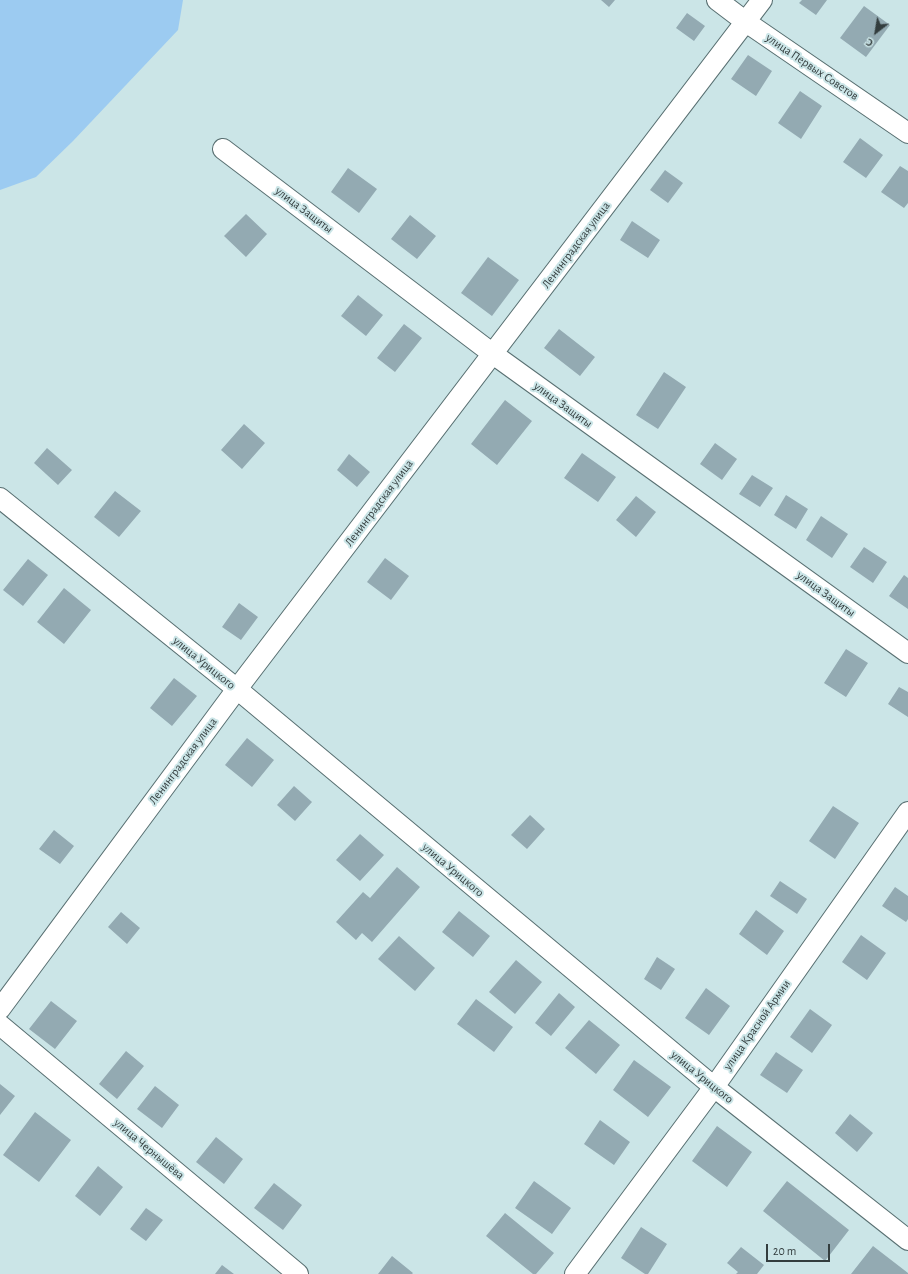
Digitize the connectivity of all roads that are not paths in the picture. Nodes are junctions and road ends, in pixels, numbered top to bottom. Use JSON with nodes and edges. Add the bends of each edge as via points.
{"nodes":[{"id":1,"x":717,"y":0,"type":"edge"},
{"id":2,"x":762,"y":0,"type":"edge"},
{"id":3,"x":746,"y":22,"type":"junction"},
{"id":4,"x":908,"y":133,"type":"edge"},
{"id":5,"x":224,"y":149,"type":"dead end"},
{"id":6,"x":493,"y":354,"type":"junction"},
{"id":7,"x":0,"y":498,"type":"edge"},
{"id":8,"x":908,"y":653,"type":"edge"},
{"id":9,"x":237,"y":689,"type":"junction"},
{"id":10,"x":908,"y":812,"type":"edge"},
{"id":11,"x":0,"y":1009,"type":"edge"},
{"id":12,"x":0,"y":1025,"type":"edge"},
{"id":13,"x":714,"y":1087,"type":"junction"},
{"id":14,"x":908,"y":1240,"type":"edge"},
{"id":15,"x":298,"y":1274,"type":"edge"},
{"id":16,"x":575,"y":1274,"type":"edge"}],
"edges":[{"from":1,"to":3,"type":"street","name":"улица Первых Советов"},
{"from":2,"to":3,"type":"street","name":"Ленинградская улица"},
{"from":3,"to":4,"type":"street","name":"улица Первых Советов"},
{"from":3,"to":6,"type":"street","name":"Ленинградская улица"},
{"from":5,"to":6,"type":"street","name":"улица Защиты"},
{"from":6,"to":8,"type":"street","name":"улица Защиты"},
{"from":6,"to":9,"type":"street","name":"Ленинградская улица"},
{"from":7,"to":9,"type":"street","name":"улица Урицкого"},
{"from":9,"to":11,"type":"street","name":"Ленинградская улица"},
{"from":9,"to":13,"type":"street","name":"улица Урицкого"},
{"from":10,"to":13,"type":"street","name":"улица Красной Армии"},
{"from":12,"to":15,"type":"street","name":"улица Чернышёва"},
{"from":13,"to":14,"type":"street","name":"улица Урицкого"},
{"from":13,"to":16,"type":"street","name":"улица Красной Армии"}]}
